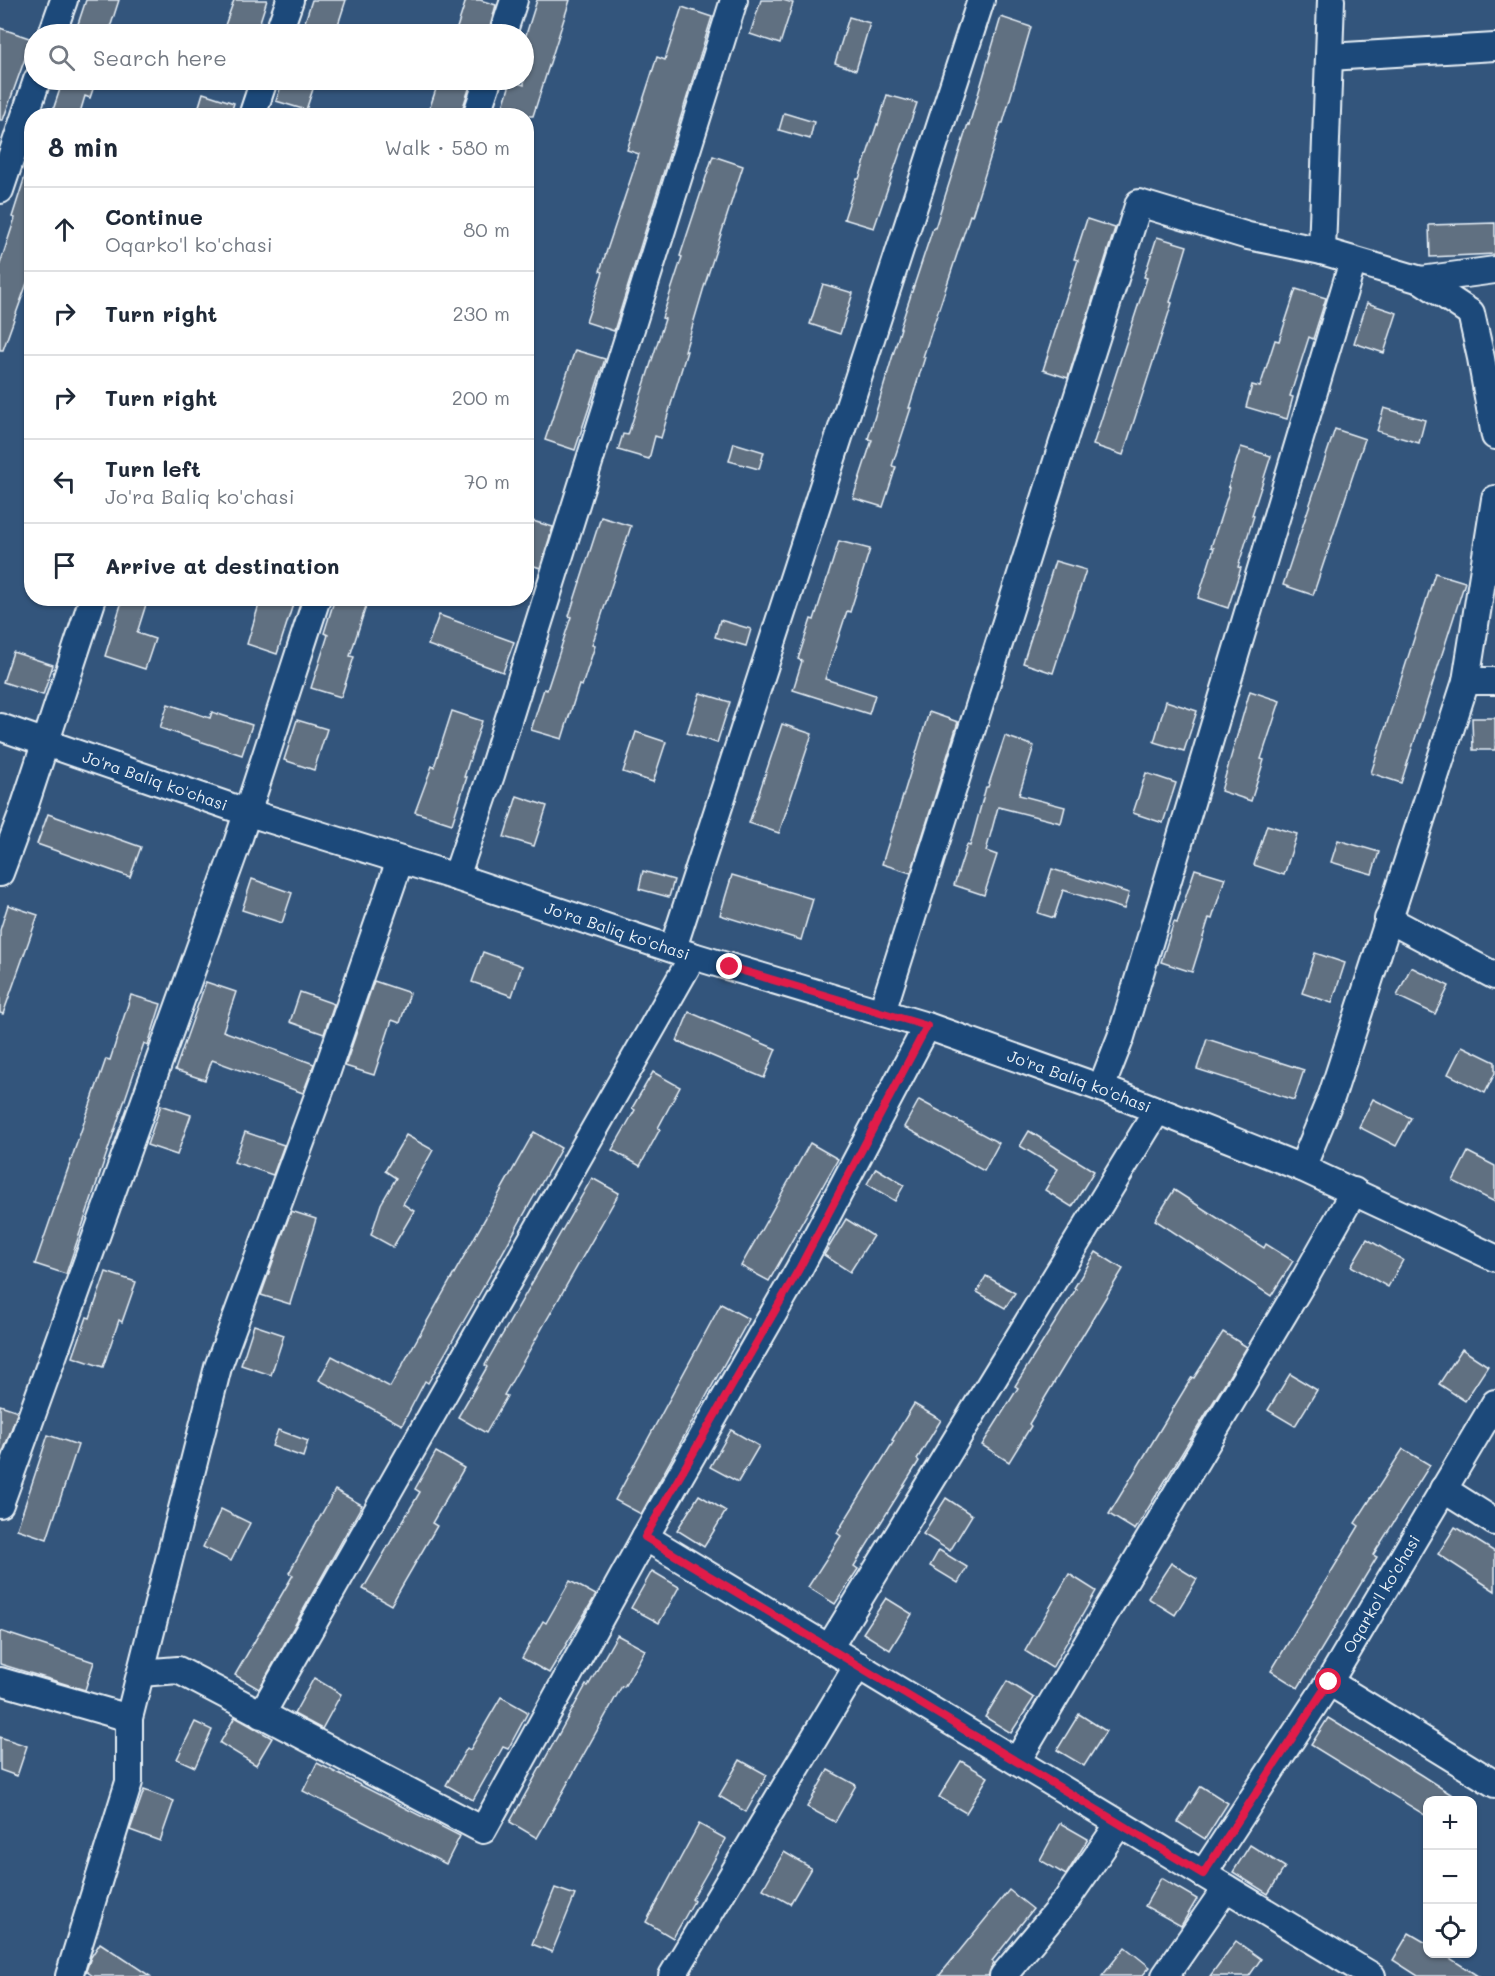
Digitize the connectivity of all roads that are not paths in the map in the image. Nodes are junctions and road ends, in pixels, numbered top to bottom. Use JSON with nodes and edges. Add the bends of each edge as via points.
{"nodes":[{"id":1,"x":64,"y":0,"type":"edge"},
{"id":2,"x":290,"y":0,"type":"edge"},
{"id":3,"x":514,"y":0,"type":"edge"},
{"id":4,"x":734,"y":0,"type":"edge"},
{"id":5,"x":981,"y":0,"type":"edge"},
{"id":6,"x":1331,"y":0,"type":"edge"},
{"id":7,"x":56,"y":24,"type":"edge"},
{"id":8,"x":282,"y":24,"type":"edge"},
{"id":9,"x":506,"y":24,"type":"edge"},
{"id":10,"x":1495,"y":47,"type":"edge"},
{"id":11,"x":1329,"y":57,"type":"junction"},
{"id":12,"x":34,"y":90,"type":"edge"},
{"id":13,"x":261,"y":90,"type":"edge"},
{"id":14,"x":485,"y":90,"type":"edge"},
{"id":15,"x":28,"y":108,"type":"edge"},
{"id":16,"x":255,"y":108,"type":"edge"},
{"id":17,"x":479,"y":108,"type":"edge"},
{"id":18,"x":24,"y":119,"type":"edge"},
{"id":19,"x":0,"y":190,"type":"edge"},
{"id":20,"x":1322,"y":251,"type":"junction"},
{"id":21,"x":1353,"y":261,"type":"junction"},
{"id":22,"x":1495,"y":270,"type":"edge"},
{"id":23,"x":1421,"y":280,"type":"junction"},
{"id":24,"x":1495,"y":436,"type":"edge"},
{"id":25,"x":1495,"y":499,"type":"edge"},
{"id":26,"x":90,"y":606,"type":"edge"},
{"id":27,"x":314,"y":606,"type":"edge"},
{"id":28,"x":1466,"y":681,"type":"junction"},
{"id":29,"x":1495,"y":681,"type":"edge"},
{"id":30,"x":0,"y":727,"type":"edge"},
{"id":31,"x":45,"y":742,"type":"junction"},
{"id":32,"x":246,"y":812,"type":"junction"},
{"id":33,"x":400,"y":861,"type":"junction"},
{"id":34,"x":0,"y":873,"type":"edge"},
{"id":35,"x":456,"y":877,"type":"junction"},
{"id":36,"x":1388,"y":919,"type":"junction"},
{"id":37,"x":683,"y":952,"type":"junction"},
{"id":38,"x":1495,"y":976,"type":"edge"},
{"id":39,"x":882,"y":1012,"type":"junction"},
{"id":40,"x":927,"y":1026,"type":"junction"},
{"id":41,"x":1101,"y":1088,"type":"junction"},
{"id":42,"x":1157,"y":1111,"type":"junction"},
{"id":43,"x":1302,"y":1168,"type":"junction"},
{"id":44,"x":1354,"y":1191,"type":"junction"},
{"id":45,"x":1495,"y":1258,"type":"edge"},
{"id":46,"x":1495,"y":1403,"type":"edge"},
{"id":47,"x":1443,"y":1489,"type":"junction"},
{"id":48,"x":0,"y":1504,"type":"edge"},
{"id":49,"x":1495,"y":1521,"type":"edge"},
{"id":50,"x":645,"y":1537,"type":"junction"},
{"id":51,"x":829,"y":1648,"type":"junction"},
{"id":52,"x":858,"y":1665,"type":"junction"},
{"id":53,"x":141,"y":1673,"type":"junction"},
{"id":54,"x":0,"y":1681,"type":"edge"},
{"id":55,"x":1329,"y":1682,"type":"junction"},
{"id":56,"x":261,"y":1715,"type":"junction"},
{"id":57,"x":129,"y":1718,"type":"junction"},
{"id":58,"x":1017,"y":1761,"type":"junction"},
{"id":59,"x":1495,"y":1784,"type":"edge"},
{"id":60,"x":1119,"y":1824,"type":"junction"},
{"id":61,"x":1203,"y":1874,"type":"junction"},
{"id":62,"x":1226,"y":1888,"type":"junction"},
{"id":63,"x":69,"y":1976,"type":"edge"},
{"id":64,"x":672,"y":1976,"type":"edge"},
{"id":65,"x":1003,"y":1976,"type":"edge"},
{"id":66,"x":1165,"y":1976,"type":"edge"},
{"id":67,"x":1372,"y":1976,"type":"edge"}],
"edges":[{"from":1,"to":7,"type":"street"},
{"from":2,"to":8,"type":"street"},
{"from":3,"to":9,"type":"street"},
{"from":4,"to":35,"type":"street"},
{"from":5,"to":37,"type":"street"},
{"from":6,"to":11,"type":"street"},
{"from":10,"to":11,"type":"street"},
{"from":11,"to":20,"type":"street"},
{"from":12,"to":15,"type":"street"},
{"from":13,"to":16,"type":"street"},
{"from":14,"to":17,"type":"street"},
{"from":18,"to":19,"type":"street"},
{"from":20,"to":21,"type":"street"},
{"from":20,"to":39,"type":"street","via":[[1248,236],[1138,203]]},
{"from":21,"to":23,"type":"street"},
{"from":21,"to":41,"type":"street","via":[[1121,1037]]},
{"from":22,"to":23,"type":"street"},
{"from":23,"to":24,"type":"street","via":[[1471,314]]},
{"from":25,"to":28,"type":"street"},
{"from":26,"to":31,"type":"street"},
{"from":27,"to":32,"type":"street"},
{"from":28,"to":29,"type":"street"},
{"from":28,"to":36,"type":"street"},
{"from":30,"to":31,"type":"street","name":"Jo'ra Baliq ko'chasi"},
{"from":31,"to":32,"type":"street","name":"Jo'ra Baliq ko'chasi"},
{"from":31,"to":34,"type":"street"},
{"from":32,"to":33,"type":"street","name":"Jo'ra Baliq ko'chasi"},
{"from":32,"to":48,"type":"street"},
{"from":33,"to":35,"type":"street","name":"Jo'ra Baliq ko'chasi"},
{"from":33,"to":53,"type":"street","via":[[218,1367]]},
{"from":35,"to":37,"type":"street","name":"Jo'ra Baliq ko'chasi"},
{"from":36,"to":38,"type":"street"},
{"from":36,"to":43,"type":"street","via":[[1332,1095]]},
{"from":37,"to":39,"type":"street","name":"Jo'ra Baliq ko'chasi"},
{"from":37,"to":56,"type":"street"},
{"from":39,"to":40,"type":"street","name":"Jo'ra Baliq ko'chasi"},
{"from":40,"to":41,"type":"street","name":"Jo'ra Baliq ko'chasi"},
{"from":40,"to":50,"type":"street","via":[[799,1269]]},
{"from":41,"to":42,"type":"street","name":"Jo'ra Baliq ko'chasi"},
{"from":42,"to":43,"type":"street","name":"Jo'ra Baliq ko'chasi"},
{"from":42,"to":51,"type":"street"},
{"from":43,"to":44,"type":"street","name":"Jo'ra Baliq ko'chasi"},
{"from":44,"to":45,"type":"street","name":"Jo'ra Baliq ko'chasi"},
{"from":44,"to":58,"type":"street"},
{"from":46,"to":47,"type":"street","name":"Oqarko'l ko'chasi"},
{"from":47,"to":49,"type":"street"},
{"from":47,"to":55,"type":"street","name":"Oqarko'l ko'chasi"},
{"from":50,"to":51,"type":"street"},
{"from":50,"to":56,"type":"street","via":[[483,1830]]},
{"from":51,"to":52,"type":"street"},
{"from":52,"to":58,"type":"street"},
{"from":52,"to":64,"type":"street"},
{"from":53,"to":56,"type":"street","via":[[178,1670]]},
{"from":53,"to":57,"type":"street"},
{"from":54,"to":57,"type":"street"},
{"from":55,"to":59,"type":"street"},
{"from":55,"to":61,"type":"street","name":"Oqarko'l ko'chasi"},
{"from":57,"to":63,"type":"street","via":[[129,1782]]},
{"from":58,"to":60,"type":"street"},
{"from":60,"to":61,"type":"street"},
{"from":60,"to":65,"type":"street","via":[[1067,1899]]},
{"from":61,"to":62,"type":"street"},
{"from":62,"to":66,"type":"street"},
{"from":62,"to":67,"type":"street"}]}
